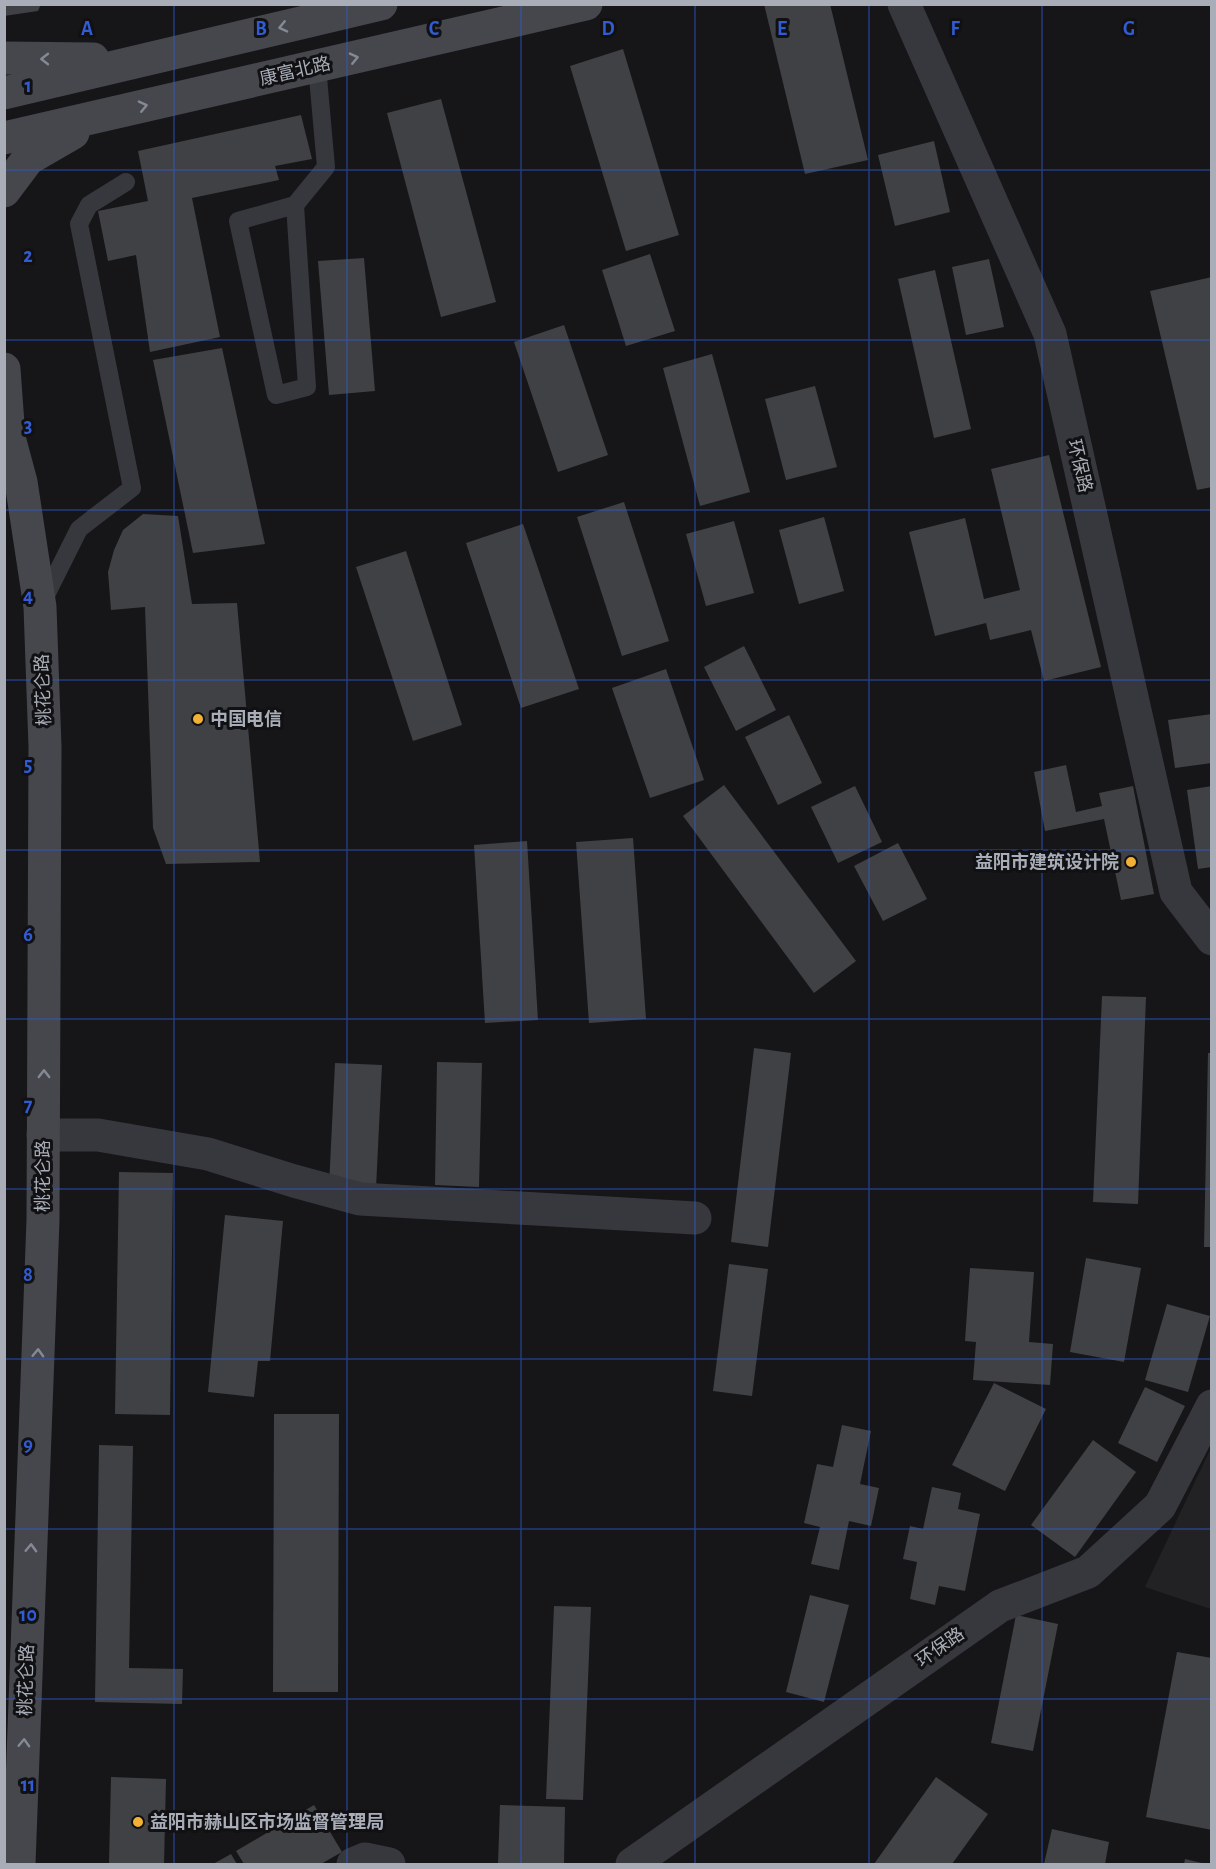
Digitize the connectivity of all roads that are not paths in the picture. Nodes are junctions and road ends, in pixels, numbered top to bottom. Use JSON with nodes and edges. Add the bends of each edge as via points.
{"nodes":[{"id":1,"x":381,"y":4,"type":"edge"},
{"id":2,"x":586,"y":4,"type":"edge"},
{"id":3,"x":904,"y":4,"type":"edge"},
{"id":4,"x":4,"y":58,"type":"edge"},
{"id":5,"x":146,"y":60,"type":"junction"},
{"id":6,"x":317,"y":66,"type":"junction"},
{"id":7,"x":4,"y":93,"type":"edge"},
{"id":8,"x":104,"y":115,"type":"junction"},
{"id":9,"x":4,"y":138,"type":"edge"},
{"id":10,"x":126,"y":182,"type":"dead end"},
{"id":11,"x":4,"y":191,"type":"edge"},
{"id":12,"x":295,"y":205,"type":"junction"},
{"id":13,"x":4,"y":369,"type":"edge"},
{"id":14,"x":7,"y":428,"type":"edge"},
{"id":15,"x":40,"y":607,"type":"junction"},
{"id":16,"x":1212,"y":939,"type":"edge"},
{"id":17,"x":43,"y":1135,"type":"junction"},
{"id":18,"x":695,"y":1218,"type":"dead end"},
{"id":19,"x":1212,"y":1407,"type":"edge"},
{"id":20,"x":19,"y":1864,"type":"edge"},
{"id":21,"x":353,"y":1864,"type":"edge"},
{"id":22,"x":389,"y":1864,"type":"edge"},
{"id":23,"x":632,"y":1864,"type":"edge"}],
"edges":[{"from":1,"to":5,"type":"main road","one_way":true},
{"from":6,"to":2,"type":"main road","name":"康富北路","one_way":true},
{"from":3,"to":16,"type":"street","name":"环保路","via":[[1050,334],[1176,892]]},
{"from":5,"to":4,"type":"main road","one_way":true},
{"from":5,"to":7,"type":"main road"},
{"from":8,"to":6,"type":"main road","name":"康富北路","one_way":true},
{"from":6,"to":12,"type":"lane","via":[[326,167]]},
{"from":8,"to":9,"type":"main road","name":"康富北路"},
{"from":8,"to":11,"type":"main road","via":[[28,159]]},
{"from":10,"to":15,"type":"lane","via":[[89,205],[79,224],[132,488],[79,529]]},
{"from":12,"to":12,"type":"lane","via":[[238,221],[276,395],[307,387]]},
{"from":13,"to":14,"type":"main road","name":"桃花仑路"},
{"from":14,"to":15,"type":"main road","name":"桃花仑路","via":[[21,482]]},
{"from":17,"to":15,"type":"main road","name":"桃花仑路","one_way":true,"via":[[45,747]]},
{"from":17,"to":18,"type":"street","via":[[98,1135],[208,1154],[360,1199]]},
{"from":20,"to":17,"type":"main road","name":"桃花仑路","one_way":true},
{"from":19,"to":23,"type":"street","name":"环保路","via":[[1160,1506],[1088,1572],[1000,1606]]},
{"from":21,"to":22,"type":"street","via":[[365,1858]]}]}
